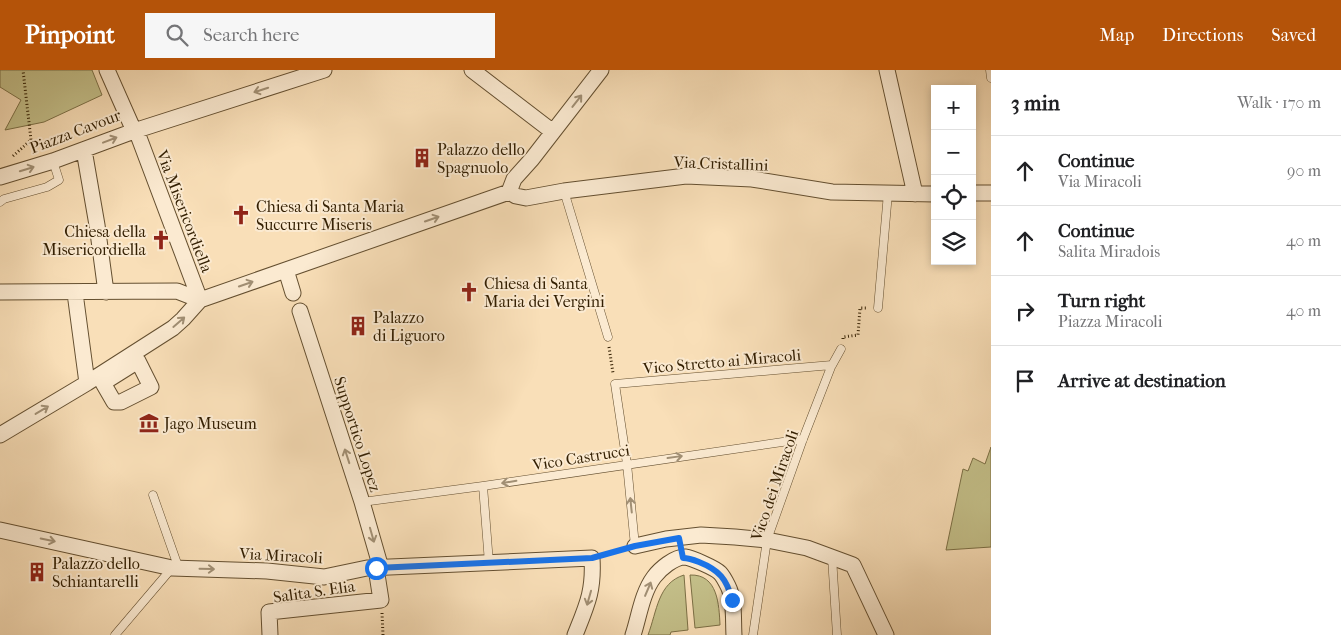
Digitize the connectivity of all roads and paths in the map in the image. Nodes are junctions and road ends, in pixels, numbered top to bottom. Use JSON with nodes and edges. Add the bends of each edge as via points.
{"nodes":[{"id":1,"x":23,"y":70,"type":"edge"},
{"id":2,"x":107,"y":70,"type":"edge"},
{"id":3,"x":324,"y":70,"type":"edge"},
{"id":4,"x":472,"y":70,"type":"edge"},
{"id":5,"x":601,"y":70,"type":"edge"},
{"id":6,"x":888,"y":70,"type":"edge"},
{"id":7,"x":990,"y":70,"type":"edge"},
{"id":8,"x":991,"y":78,"type":"edge"},
{"id":9,"x":553,"y":132,"type":"junction"},
{"id":10,"x":136,"y":133,"type":"junction"},
{"id":11,"x":84,"y":150,"type":"junction"},
{"id":12,"x":9,"y":160,"type":"dead end"},
{"id":13,"x":53,"y":161,"type":"junction"},
{"id":14,"x":0,"y":177,"type":"edge"},
{"id":15,"x":564,"y":191,"type":"junction"},
{"id":16,"x":509,"y":192,"type":"junction"},
{"id":17,"x":888,"y":193,"type":"junction"},
{"id":18,"x":976,"y":193,"type":"edge"},
{"id":19,"x":915,"y":194,"type":"junction"},
{"id":20,"x":931,"y":194,"type":"edge"},
{"id":21,"x":991,"y":194,"type":"edge"},
{"id":22,"x":0,"y":202,"type":"edge"},
{"id":23,"x":286,"y":270,"type":"junction"},
{"id":24,"x":0,"y":292,"type":"edge"},
{"id":25,"x":106,"y":292,"type":"junction"},
{"id":26,"x":75,"y":293,"type":"junction"},
{"id":27,"x":293,"y":293,"type":"dead end"},
{"id":28,"x":200,"y":300,"type":"junction"},
{"id":29,"x":878,"y":308,"type":"joint"},
{"id":30,"x":300,"y":311,"type":"dead end"},
{"id":31,"x":608,"y":337,"type":"joint"},
{"id":32,"x":841,"y":349,"type":"joint"},
{"id":33,"x":832,"y":365,"type":"junction"},
{"id":34,"x":87,"y":382,"type":"junction"},
{"id":35,"x":615,"y":384,"type":"junction"},
{"id":36,"x":0,"y":435,"type":"edge"},
{"id":37,"x":803,"y":439,"type":"junction"},
{"id":38,"x":627,"y":464,"type":"junction"},
{"id":39,"x":483,"y":486,"type":"junction"},
{"id":40,"x":153,"y":495,"type":"dead end"},
{"id":41,"x":362,"y":502,"type":"junction"},
{"id":42,"x":0,"y":530,"type":"edge"},
{"id":43,"x":679,"y":538,"type":"junction"},
{"id":44,"x":767,"y":540,"type":"junction"},
{"id":45,"x":635,"y":546,"type":"junction"},
{"id":46,"x":832,"y":557,"type":"junction"},
{"id":47,"x":592,"y":558,"type":"junction"},
{"id":48,"x":683,"y":558,"type":"junction"},
{"id":49,"x":489,"y":563,"type":"junction"},
{"id":50,"x":175,"y":568,"type":"junction"},
{"id":51,"x":379,"y":568,"type":"junction"},
{"id":52,"x":381,"y":600,"type":"junction"},
{"id":53,"x":115,"y":635,"type":"edge"},
{"id":54,"x":270,"y":635,"type":"edge"},
{"id":55,"x":383,"y":635,"type":"edge"},
{"id":56,"x":575,"y":635,"type":"edge"},
{"id":57,"x":633,"y":635,"type":"edge"},
{"id":58,"x":734,"y":635,"type":"edge"},
{"id":59,"x":753,"y":635,"type":"edge"},
{"id":60,"x":836,"y":635,"type":"edge"},
{"id":61,"x":886,"y":635,"type":"edge"}],
"edges":[{"from":1,"to":12,"type":"path","via":[[31,140]]},
{"from":2,"to":10,"type":"street","name":"Piazza Cavour"},
{"from":3,"to":10,"type":"street","one_way":true},
{"from":4,"to":9,"type":"street"},
{"from":9,"to":5,"type":"street","one_way":true},
{"from":6,"to":19,"type":"street"},
{"from":7,"to":8,"type":"lane"},
{"from":9,"to":16,"type":"street","via":[[514,179]]},
{"from":11,"to":10,"type":"street","name":"Piazza Cavour","one_way":true},
{"from":10,"to":28,"type":"street","name":"Via Misericordiella"},
{"from":11,"to":13,"type":"street","name":"Piazza Cavour"},
{"from":11,"to":25,"type":"street"},
{"from":14,"to":13,"type":"street","name":"Piazza Cavour","one_way":true},
{"from":13,"to":22,"type":"lane","via":[[59,180]]},
{"from":15,"to":16,"type":"street","name":"Via Cristallini","via":[[526,198]]},
{"from":15,"to":17,"type":"street","name":"Via Cristallini","via":[[686,176],[752,179],[832,192]]},
{"from":15,"to":31,"type":"lane"},
{"from":23,"to":16,"type":"street","one_way":true},
{"from":17,"to":19,"type":"street","name":"Via Cristallini"},
{"from":17,"to":29,"type":"lane"},
{"from":18,"to":21,"type":"street"},
{"from":19,"to":20,"type":"street","name":"Via Cristallini"},
{"from":23,"to":27,"type":"street"},
{"from":28,"to":23,"type":"street","one_way":true},
{"from":24,"to":26,"type":"street"},
{"from":25,"to":26,"type":"street"},
{"from":25,"to":28,"type":"street","via":[[177,291]]},
{"from":26,"to":34,"type":"street"},
{"from":34,"to":28,"type":"street","one_way":true,"via":[[172,328]]},
{"from":29,"to":32,"type":"path","via":[[860,308],[858,334],[844,337]]},
{"from":41,"to":30,"type":"street","name":"Supportico Lopez","one_way":true},
{"from":31,"to":35,"type":"path"},
{"from":32,"to":33,"type":"lane","name":"Vico dei Miracoli"},
{"from":33,"to":35,"type":"lane","name":"Vico Stretto ai Miracoli"},
{"from":33,"to":37,"type":"lane","name":"Vico dei Miracoli"},
{"from":36,"to":34,"type":"street","one_way":true},
{"from":35,"to":38,"type":"lane"},
{"from":38,"to":37,"type":"lane","name":"Vico Castrucci","one_way":true},
{"from":37,"to":44,"type":"lane","name":"Vico dei Miracoli"},
{"from":38,"to":39,"type":"lane","name":"Vico Castrucci","one_way":true},
{"from":45,"to":38,"type":"lane","one_way":true},
{"from":39,"to":41,"type":"lane","name":"Vico Castrucci"},
{"from":39,"to":49,"type":"lane"},
{"from":40,"to":50,"type":"lane"},
{"from":41,"to":51,"type":"street","name":"Supportico Lopez","one_way":true},
{"from":42,"to":50,"type":"street","name":"Via Miracoli","one_way":true},
{"from":43,"to":44,"type":"street","via":[[701,535]]},
{"from":43,"to":45,"type":"street"},
{"from":43,"to":48,"type":"street"},
{"from":44,"to":46,"type":"street","via":[[808,548]]},
{"from":44,"to":59,"type":"lane","name":"Vico dei Miracoli"},
{"from":45,"to":47,"type":"path"},
{"from":46,"to":60,"type":"lane"},
{"from":46,"to":61,"type":"street","via":[[853,564]]},
{"from":47,"to":49,"type":"street","name":"Via Miracoli"},
{"from":47,"to":56,"type":"street","one_way":true,"via":[[590,596]]},
{"from":57,"to":48,"type":"street","one_way":true,"via":[[652,579],[671,562]]},
{"from":48,"to":58,"type":"street","via":[[719,572],[729,587]]},
{"from":49,"to":51,"type":"street","name":"Via Miracoli"},
{"from":50,"to":51,"type":"street","name":"Via Miracoli","one_way":true,"via":[[267,571],[324,577]]},
{"from":50,"to":53,"type":"lane"},
{"from":51,"to":52,"type":"street","name":"Salita S. Elia"},
{"from":52,"to":54,"type":"street","name":"Salita S. Elia","via":[[268,612]]},
{"from":52,"to":55,"type":"path"}]}
